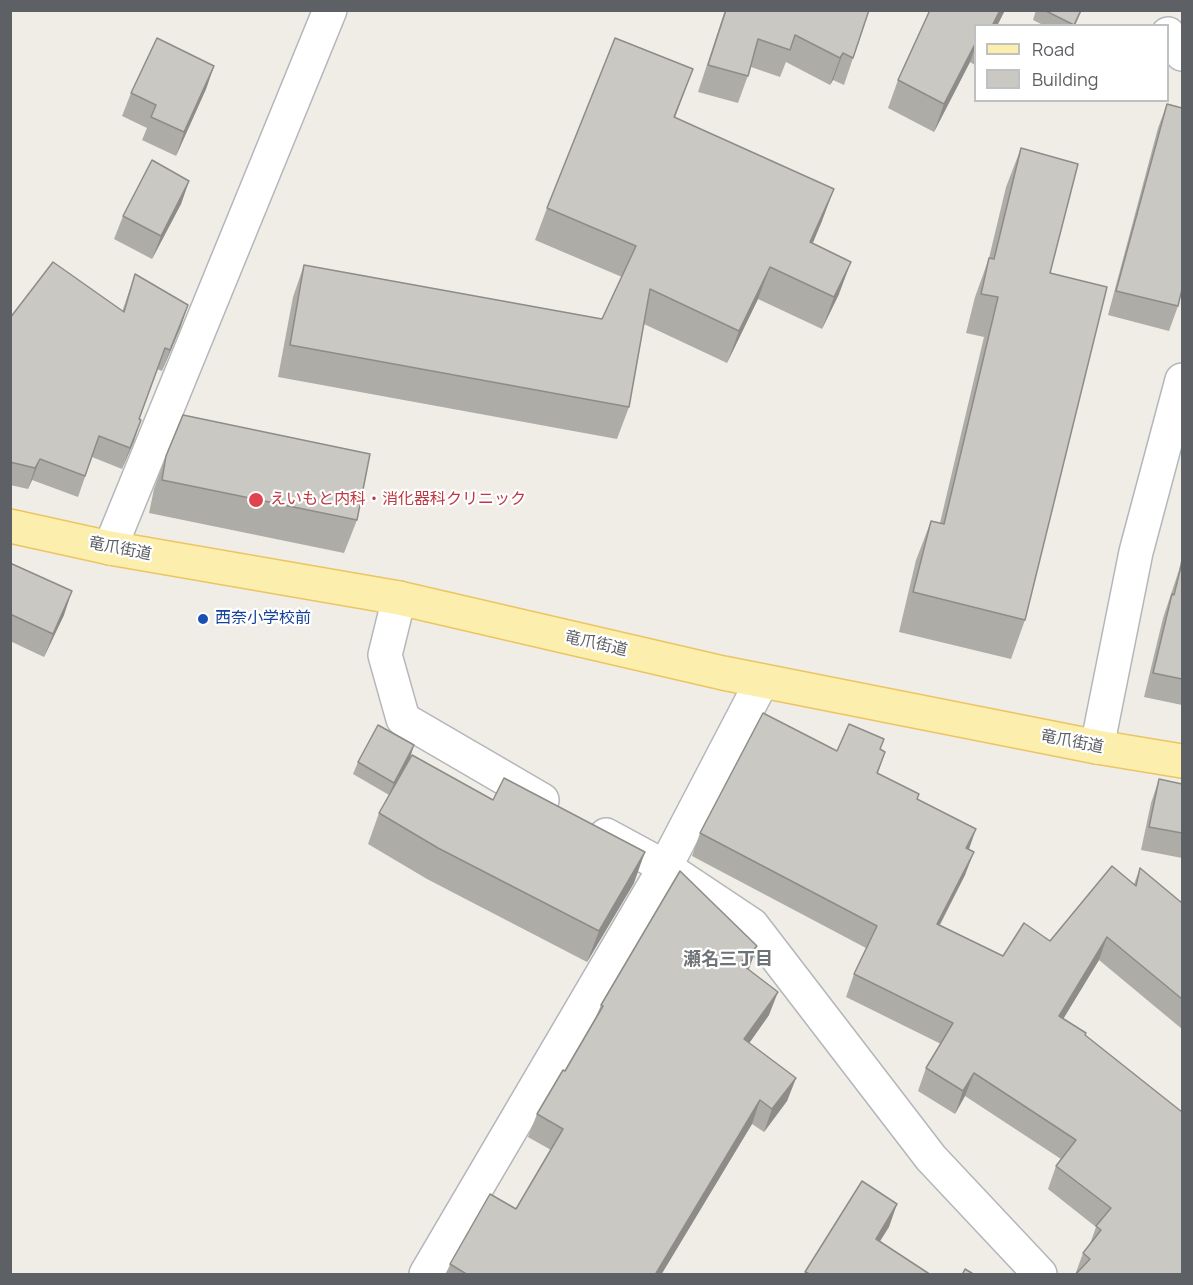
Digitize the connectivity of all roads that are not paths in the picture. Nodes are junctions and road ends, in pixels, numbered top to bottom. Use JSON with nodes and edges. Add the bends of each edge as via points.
{"nodes":[{"id":1,"x":330,"y":10,"type":"edge"},
{"id":2,"x":1152,"y":10,"type":"edge"},
{"id":3,"x":1163,"y":24,"type":"edge"},
{"id":4,"x":1182,"y":380,"type":"edge"},
{"id":5,"x":10,"y":526,"type":"edge"},
{"id":6,"x":110,"y":548,"type":"junction"},
{"id":7,"x":399,"y":598,"type":"junction"},
{"id":8,"x":762,"y":681,"type":"junction"},
{"id":9,"x":1097,"y":747,"type":"junction"},
{"id":10,"x":1182,"y":761,"type":"edge"},
{"id":11,"x":665,"y":867,"type":"junction"},
{"id":12,"x":426,"y":1275,"type":"edge"},
{"id":13,"x":1040,"y":1275,"type":"edge"}],
"edges":[{"from":1,"to":6,"type":"street"},
{"from":2,"to":3,"type":"street"},
{"from":4,"to":9,"type":"street","via":[[1136,552]]},
{"from":5,"to":6,"type":"main road","name":"竜爪街道"},
{"from":6,"to":7,"type":"main road","name":"竜爪街道"},
{"from":7,"to":8,"type":"main road","name":"竜爪街道"},
{"from":7,"to":11,"type":"street","via":[[386,655],[403,719]]},
{"from":8,"to":9,"type":"main road","name":"竜爪街道"},
{"from":8,"to":11,"type":"street"},
{"from":9,"to":10,"type":"main road","name":"竜爪街道"},
{"from":11,"to":12,"type":"street"},
{"from":11,"to":13,"type":"street","via":[[752,925],[931,1158]]}]}
